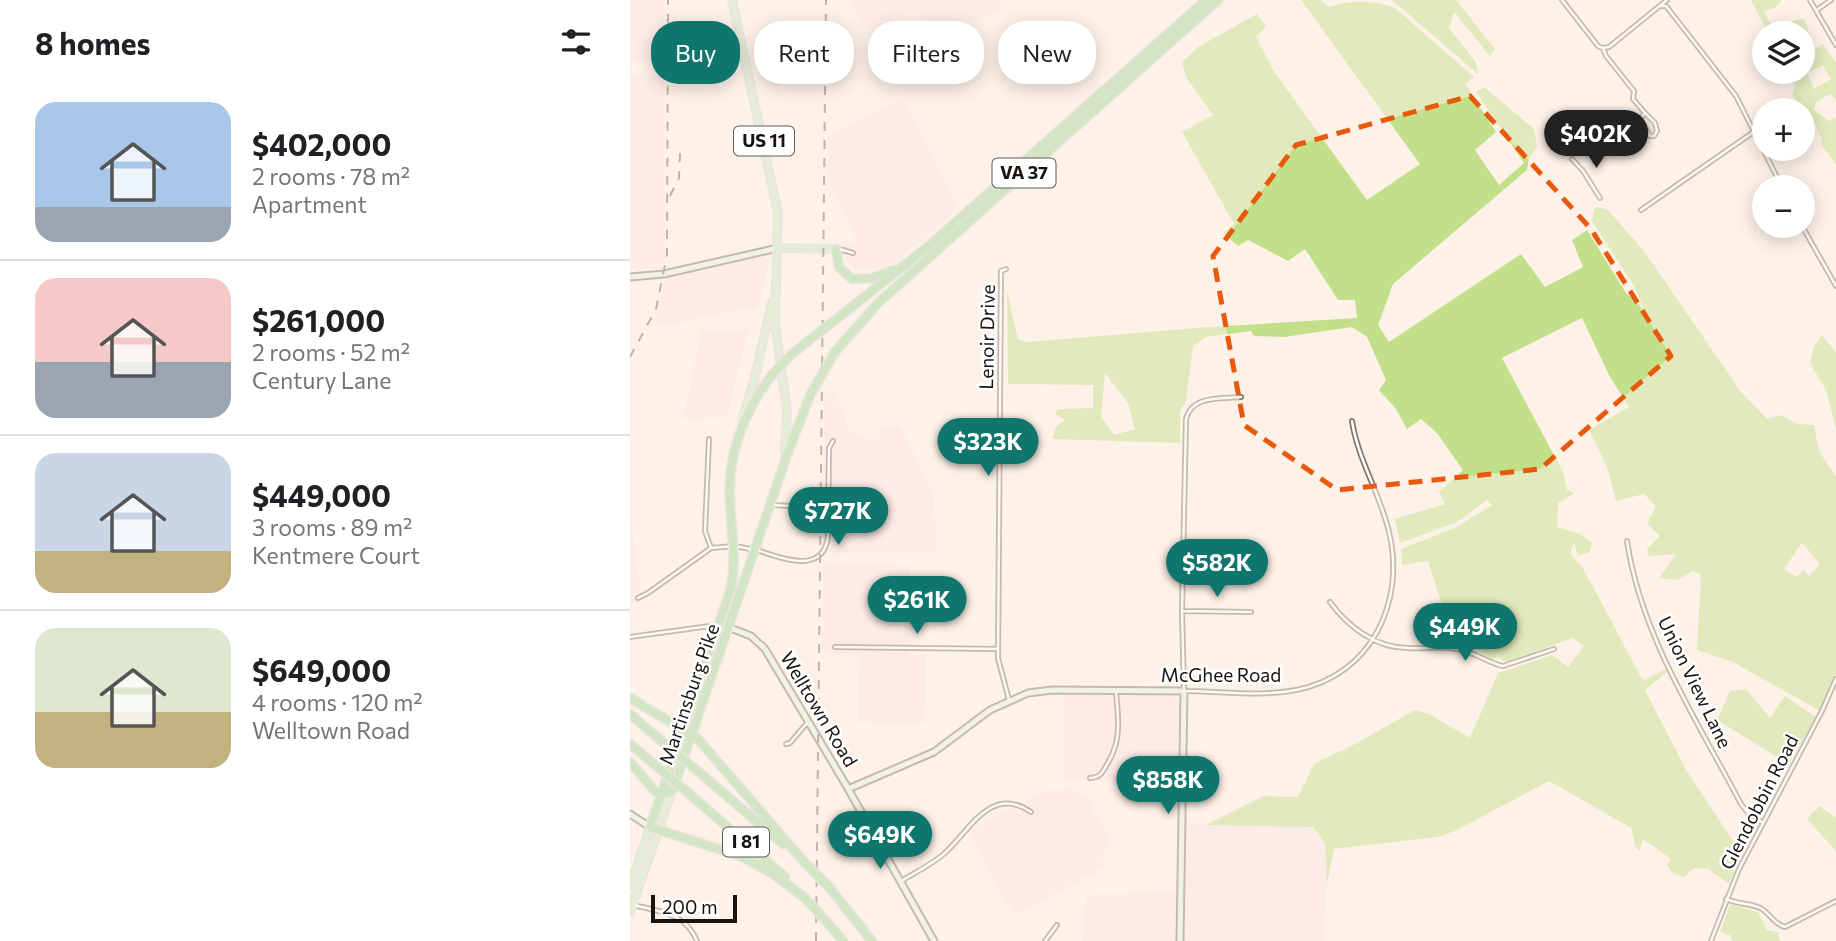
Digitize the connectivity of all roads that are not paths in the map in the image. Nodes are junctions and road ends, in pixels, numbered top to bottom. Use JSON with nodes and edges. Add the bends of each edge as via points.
{"nodes":[{"id":1,"x":732,"y":0,"type":"edge"},
{"id":2,"x":1206,"y":0,"type":"edge"},
{"id":3,"x":1218,"y":0,"type":"edge"},
{"id":4,"x":1562,"y":0,"type":"edge"},
{"id":5,"x":1667,"y":0,"type":"edge"},
{"id":6,"x":1810,"y":0,"type":"edge"},
{"id":7,"x":1831,"y":0,"type":"edge"},
{"id":8,"x":1660,"y":6,"type":"junction"},
{"id":9,"x":1817,"y":10,"type":"junction"},
{"id":10,"x":1836,"y":45,"type":"edge"},
{"id":11,"x":1603,"y":48,"type":"junction"},
{"id":12,"x":1645,"y":113,"type":"junction"},
{"id":13,"x":1752,"y":126,"type":"edge"},
{"id":14,"x":1752,"y":133,"type":"edge"},
{"id":15,"x":1572,"y":159,"type":"dead end"},
{"id":16,"x":1600,"y":198,"type":"dead end"},
{"id":17,"x":978,"y":203,"type":"junction"},
{"id":18,"x":1640,"y":211,"type":"dead end"},
{"id":19,"x":1809,"y":238,"type":"edge"},
{"id":20,"x":778,"y":248,"type":"junction"},
{"id":21,"x":836,"y":249,"type":"junction"},
{"id":22,"x":853,"y":253,"type":"dead end"},
{"id":23,"x":1006,"y":269,"type":"dead end"},
{"id":24,"x":630,"y":276,"type":"edge"},
{"id":25,"x":776,"y":283,"type":"junction"},
{"id":26,"x":1836,"y":286,"type":"edge"},
{"id":27,"x":1241,"y":397,"type":"dead end"},
{"id":28,"x":1352,"y":421,"type":"dead end"},
{"id":29,"x":709,"y":439,"type":"dead end"},
{"id":30,"x":833,"y":441,"type":"dead end"},
{"id":31,"x":733,"y":453,"type":"junction"},
{"id":32,"x":777,"y":485,"type":"junction"},
{"id":33,"x":771,"y":505,"type":"junction"},
{"id":34,"x":829,"y":508,"type":"junction"},
{"id":35,"x":1627,"y":541,"type":"dead end"},
{"id":36,"x":734,"y":545,"type":"junction"},
{"id":37,"x":711,"y":548,"type":"junction"},
{"id":38,"x":755,"y":550,"type":"junction"},
{"id":39,"x":638,"y":598,"type":"dead end"},
{"id":40,"x":1330,"y":602,"type":"dead end"},
{"id":41,"x":1182,"y":611,"type":"junction"},
{"id":42,"x":1251,"y":612,"type":"dead end"},
{"id":43,"x":724,"y":626,"type":"junction"},
{"id":44,"x":630,"y":637,"type":"edge"},
{"id":45,"x":1374,"y":640,"type":"junction"},
{"id":46,"x":835,"y":647,"type":"dead end"},
{"id":47,"x":998,"y":649,"type":"junction"},
{"id":48,"x":1555,"y":649,"type":"dead end"},
{"id":49,"x":1836,"y":679,"type":"edge"},
{"id":50,"x":1116,"y":691,"type":"junction"},
{"id":51,"x":1184,"y":691,"type":"junction"},
{"id":52,"x":630,"y":698,"type":"edge"},
{"id":53,"x":1009,"y":700,"type":"junction"},
{"id":54,"x":698,"y":702,"type":"junction"},
{"id":55,"x":630,"y":714,"type":"edge"},
{"id":56,"x":668,"y":719,"type":"junction"},
{"id":57,"x":807,"y":723,"type":"junction"},
{"id":58,"x":688,"y":731,"type":"junction"},
{"id":59,"x":630,"y":744,"type":"edge"},
{"id":60,"x":703,"y":744,"type":"junction"},
{"id":61,"x":786,"y":744,"type":"dead end"},
{"id":62,"x":630,"y":762,"type":"edge"},
{"id":63,"x":1090,"y":778,"type":"dead end"},
{"id":64,"x":647,"y":781,"type":"junction"},
{"id":65,"x":673,"y":789,"type":"junction"},
{"id":66,"x":848,"y":789,"type":"junction"},
{"id":67,"x":662,"y":794,"type":"junction"},
{"id":68,"x":658,"y":806,"type":"junction"},
{"id":69,"x":1031,"y":812,"type":"dead end"},
{"id":70,"x":630,"y":814,"type":"edge"},
{"id":71,"x":1763,"y":822,"type":"junction"},
{"id":72,"x":654,"y":829,"type":"junction"},
{"id":73,"x":806,"y":864,"type":"junction"},
{"id":74,"x":901,"y":881,"type":"junction"},
{"id":75,"x":630,"y":886,"type":"edge"},
{"id":76,"x":804,"y":897,"type":"junction"},
{"id":77,"x":1726,"y":900,"type":"junction"},
{"id":78,"x":1836,"y":901,"type":"edge"},
{"id":79,"x":633,"y":904,"type":"junction"},
{"id":80,"x":630,"y":912,"type":"edge"},
{"id":81,"x":1057,"y":925,"type":"dead end"},
{"id":82,"x":697,"y":941,"type":"edge"},
{"id":83,"x":843,"y":941,"type":"edge"},
{"id":84,"x":872,"y":941,"type":"edge"},
{"id":85,"x":934,"y":941,"type":"edge"},
{"id":86,"x":1045,"y":941,"type":"edge"},
{"id":87,"x":1180,"y":941,"type":"edge"},
{"id":88,"x":1712,"y":941,"type":"edge"}],
"edges":[{"from":1,"to":20,"type":"main road","number":"US 11","via":[[773,183]]},
{"from":2,"to":17,"type":"highway","number":"VA 37"},
{"from":3,"to":32,"type":"highway","number":"VA 37","bridge":true,"via":[[878,303],[835,352],[811,393]]},
{"from":4,"to":11,"type":"street"},
{"from":5,"to":8,"type":"street"},
{"from":6,"to":9,"type":"street"},
{"from":7,"to":9,"type":"street"},
{"from":8,"to":11,"type":"street"},
{"from":8,"to":13,"type":"street","via":[[1666,6],[1731,88]]},
{"from":9,"to":10,"type":"street"},
{"from":11,"to":12,"type":"street"},
{"from":12,"to":12,"type":"street","via":[[1655,123],[1654,136],[1640,122]]},
{"from":14,"to":18,"type":"street"},
{"from":15,"to":16,"type":"street"},
{"from":17,"to":21,"type":"highway","via":[[902,265],[879,276],[848,277],[837,264]]},
{"from":17,"to":31,"type":"highway","number":"VA 37","bridge":true,"via":[[792,354],[749,409]]},
{"from":19,"to":26,"type":"street"},
{"from":20,"to":21,"type":"main road"},
{"from":20,"to":24,"type":"street","via":[[664,274]]},
{"from":20,"to":25,"type":"main road","number":"US 11"},
{"from":21,"to":22,"type":"street"},
{"from":23,"to":47,"type":"street","name":"Lenoir Drive","via":[[1002,271]]},
{"from":25,"to":31,"type":"main road","number":"US 11"},
{"from":25,"to":32,"type":"main road","number":"US 11","via":[[776,333],[788,420]]},
{"from":27,"to":41,"type":"street","via":[[1202,400],[1187,415]]},
{"from":28,"to":45,"type":"street","name":"McGhee Road","via":[[1386,518],[1392,551],[1392,596]]},
{"from":29,"to":37,"type":"street","via":[[705,531]]},
{"from":30,"to":34,"type":"street"},
{"from":31,"to":36,"type":"highway","name":"Martinsburg Pike","number":"US 11","via":[[729,488]]},
{"from":32,"to":33,"type":"highway","name":"Martinsburg Pike","number":"US 11"},
{"from":33,"to":34,"type":"street"},
{"from":33,"to":38,"type":"highway","name":"Martinsburg Pike","number":"US 11"},
{"from":34,"to":38,"type":"street","via":[[827,544],[811,559],[795,562]]},
{"from":35,"to":71,"type":"street","name":"Union View Lane","via":[[1657,643],[1741,804]]},
{"from":36,"to":37,"type":"street"},
{"from":36,"to":38,"type":"street"},
{"from":36,"to":43,"type":"highway","name":"Martinsburg Pike","number":"US 11"},
{"from":37,"to":39,"type":"street"},
{"from":38,"to":43,"type":"highway","name":"Martinsburg Pike","number":"US 11"},
{"from":40,"to":45,"type":"street","via":[[1349,624]]},
{"from":41,"to":42,"type":"street"},
{"from":41,"to":51,"type":"street"},
{"from":43,"to":44,"type":"street"},
{"from":43,"to":54,"type":"highway","name":"Martinsburg Pike","number":"US 11"},
{"from":43,"to":57,"type":"street","name":"Welltown Road","via":[[751,636],[763,647]]},
{"from":45,"to":48,"type":"street","via":[[1398,648],[1468,651],[1499,666]]},
{"from":45,"to":51,"type":"street","name":"McGhee Road","via":[[1345,669],[1308,687],[1286,692]]},
{"from":46,"to":47,"type":"street"},
{"from":47,"to":53,"type":"street","name":"Lenoir Drive"},
{"from":49,"to":71,"type":"street","name":"Glendobbin Road"},
{"from":50,"to":51,"type":"street","name":"McGhee Road"},
{"from":50,"to":53,"type":"street","name":"McGhee Road","via":[[1044,690]]},
{"from":50,"to":63,"type":"street","via":[[1116,748],[1104,772]]},
{"from":51,"to":87,"type":"street"},
{"from":52,"to":56,"type":"highway"},
{"from":53,"to":66,"type":"street","name":"McGhee Road","via":[[934,752]]},
{"from":54,"to":56,"type":"highway","via":[[681,719]]},
{"from":54,"to":58,"type":"highway","name":"Martinsburg Pike","number":"US 11"},
{"from":54,"to":60,"type":"highway","via":[[697,731]]},
{"from":55,"to":73,"type":"highway","number":"I 81","bridge":true},
{"from":56,"to":58,"type":"highway"},
{"from":57,"to":61,"type":"street"},
{"from":57,"to":66,"type":"street","name":"Welltown Road"},
{"from":58,"to":60,"type":"highway"},
{"from":58,"to":65,"type":"highway","name":"Martinsburg Pike","number":"US 11"},
{"from":58,"to":67,"type":"highway","name":"Martinsburg Pike","number":"US 11"},
{"from":59,"to":76,"type":"highway","number":"I 81","bridge":true},
{"from":60,"to":73,"type":"highway"},
{"from":62,"to":64,"type":"highway"},
{"from":64,"to":67,"type":"highway"},
{"from":64,"to":68,"type":"highway"},
{"from":65,"to":67,"type":"highway"},
{"from":65,"to":72,"type":"main road","name":"Martinsburg Pike","number":"US 11"},
{"from":66,"to":74,"type":"street","name":"Welltown Road"},
{"from":67,"to":68,"type":"highway","name":"Martinsburg Pike","number":"US 11"},
{"from":68,"to":72,"type":"highway","name":"Martinsburg Pike","number":"US 11"},
{"from":69,"to":74,"type":"street","via":[[1009,803],[987,811],[943,855]]},
{"from":70,"to":72,"type":"street"},
{"from":71,"to":77,"type":"street","name":"Glendobbin Road"},
{"from":72,"to":75,"type":"main road","name":"Martinsburg Pike","number":"US 11"},
{"from":72,"to":76,"type":"highway","via":[[751,861]]},
{"from":72,"to":79,"type":"main road","name":"Martinsburg Pike","number":"US 11"},
{"from":73,"to":84,"type":"highway","number":"I 81","bridge":true},
{"from":74,"to":85,"type":"street","name":"Welltown Road"},
{"from":76,"to":83,"type":"highway","number":"I 81","bridge":true},
{"from":77,"to":78,"type":"street","via":[[1758,906],[1785,927]]},
{"from":77,"to":88,"type":"street","name":"Glendobbin Road"},
{"from":79,"to":80,"type":"main road","name":"Martinsburg Pike","number":"US 11"},
{"from":79,"to":82,"type":"street","via":[[678,916]]},
{"from":81,"to":86,"type":"street"}]}
